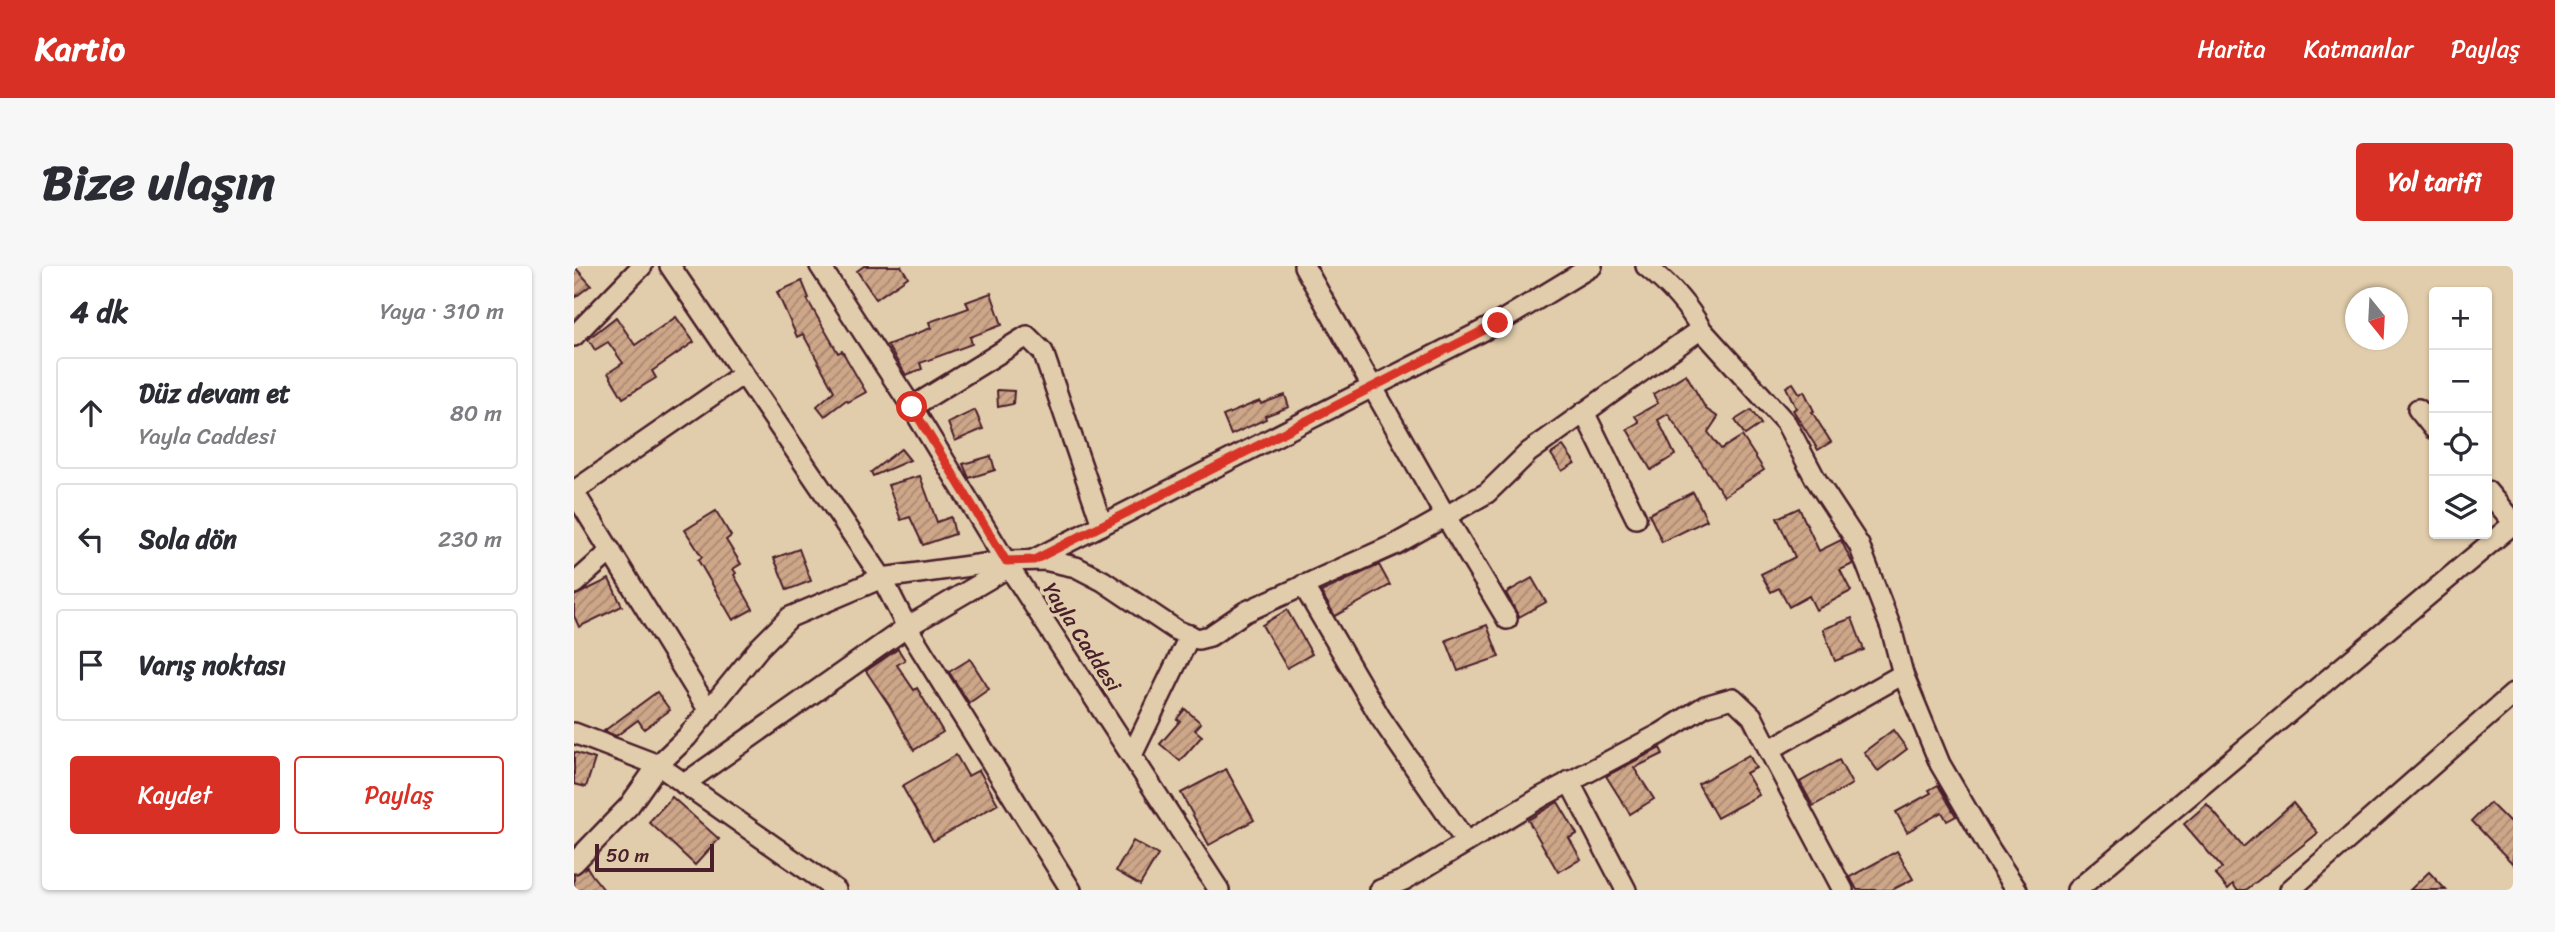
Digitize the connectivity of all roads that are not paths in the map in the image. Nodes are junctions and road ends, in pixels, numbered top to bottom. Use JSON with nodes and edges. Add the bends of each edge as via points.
{"nodes":[{"id":1,"x":642,"y":266,"type":"edge"},
{"id":2,"x":670,"y":266,"type":"edge"},
{"id":3,"x":820,"y":266,"type":"edge"},
{"id":4,"x":1304,"y":266,"type":"edge"},
{"id":5,"x":1591,"y":266,"type":"edge"},
{"id":6,"x":1646,"y":266,"type":"edge"},
{"id":7,"x":1702,"y":329,"type":"junction"},
{"id":8,"x":574,"y":336,"type":"edge"},
{"id":9,"x":743,"y":374,"type":"junction"},
{"id":10,"x":1372,"y":387,"type":"junction"},
{"id":11,"x":912,"y":407,"type":"junction"},
{"id":12,"x":2418,"y":409,"type":"dead end"},
{"id":13,"x":1584,"y":412,"type":"junction"},
{"id":14,"x":2429,"y":423,"type":"edge"},
{"id":15,"x":574,"y":492,"type":"edge"},
{"id":16,"x":2492,"y":497,"type":"edge"},
{"id":17,"x":1446,"y":517,"type":"junction"},
{"id":18,"x":1636,"y":518,"type":"dead end"},
{"id":19,"x":2513,"y":523,"type":"edge"},
{"id":20,"x":1102,"y":525,"type":"junction"},
{"id":21,"x":611,"y":551,"type":"junction"},
{"id":22,"x":1034,"y":560,"type":"junction"},
{"id":23,"x":1008,"y":564,"type":"junction"},
{"id":24,"x":883,"y":578,"type":"junction"},
{"id":25,"x":574,"y":584,"type":"edge"},
{"id":26,"x":1303,"y":585,"type":"junction"},
{"id":27,"x":1507,"y":619,"type":"dead end"},
{"id":28,"x":907,"y":627,"type":"junction"},
{"id":29,"x":1190,"y":635,"type":"junction"},
{"id":30,"x":1903,"y":674,"type":"junction"},
{"id":31,"x":2513,"y":694,"type":"edge"},
{"id":32,"x":709,"y":711,"type":"junction"},
{"id":33,"x":574,"y":733,"type":"edge"},
{"id":34,"x":1769,"y":750,"type":"junction"},
{"id":35,"x":1132,"y":755,"type":"junction"},
{"id":36,"x":658,"y":765,"type":"junction"},
{"id":37,"x":1569,"y":781,"type":"junction"},
{"id":38,"x":684,"y":784,"type":"junction"},
{"id":39,"x":1466,"y":842,"type":"junction"},
{"id":40,"x":574,"y":863,"type":"edge"},
{"id":41,"x":836,"y":890,"type":"edge"},
{"id":42,"x":1071,"y":890,"type":"edge"},
{"id":43,"x":1220,"y":890,"type":"edge"},
{"id":44,"x":1380,"y":890,"type":"edge"},
{"id":45,"x":1626,"y":890,"type":"edge"},
{"id":46,"x":1843,"y":890,"type":"edge"},
{"id":47,"x":2017,"y":890,"type":"edge"},
{"id":48,"x":2077,"y":890,"type":"edge"},
{"id":49,"x":2290,"y":890,"type":"edge"}],
"edges":[{"from":1,"to":8,"type":"street"},
{"from":2,"to":9,"type":"street"},
{"from":3,"to":11,"type":"street","name":"Yayla Caddesi"},
{"from":4,"to":10,"type":"street"},
{"from":5,"to":10,"type":"street","via":[[1498,323]]},
{"from":6,"to":7,"type":"street"},
{"from":7,"to":13,"type":"street"},
{"from":7,"to":30,"type":"street","via":[[1786,423],[1859,545]]},
{"from":9,"to":15,"type":"street"},
{"from":9,"to":24,"type":"street"},
{"from":10,"to":17,"type":"street"},
{"from":10,"to":20,"type":"street"},
{"from":11,"to":20,"type":"street","via":[[1027,336],[1043,352]]},
{"from":11,"to":23,"type":"street","name":"Yayla Caddesi"},
{"from":12,"to":14,"type":"street"},
{"from":13,"to":17,"type":"street","via":[[1529,452],[1487,493]]},
{"from":13,"to":18,"type":"street"},
{"from":15,"to":21,"type":"street"},
{"from":16,"to":19,"type":"street"},
{"from":17,"to":26,"type":"street"},
{"from":17,"to":27,"type":"street"},
{"from":19,"to":48,"type":"street"},
{"from":20,"to":22,"type":"street"},
{"from":21,"to":25,"type":"street"},
{"from":21,"to":32,"type":"street"},
{"from":22,"to":23,"type":"street"},
{"from":22,"to":29,"type":"street","via":[[1076,567]]},
{"from":23,"to":24,"type":"street"},
{"from":23,"to":28,"type":"street"},
{"from":23,"to":35,"type":"street","name":"Yayla Caddesi"},
{"from":24,"to":28,"type":"street"},
{"from":24,"to":32,"type":"street","via":[[790,617]]},
{"from":26,"to":29,"type":"street","via":[[1245,612],[1210,636],[1198,639]]},
{"from":26,"to":39,"type":"street","via":[[1380,717]]},
{"from":28,"to":38,"type":"street"},
{"from":28,"to":42,"type":"street"},
{"from":29,"to":35,"type":"street"},
{"from":30,"to":34,"type":"street"},
{"from":30,"to":47,"type":"street","via":[[1940,764]]},
{"from":31,"to":49,"type":"street"},
{"from":32,"to":36,"type":"street"},
{"from":33,"to":36,"type":"street"},
{"from":34,"to":37,"type":"street","via":[[1752,716],[1733,698],[1705,706]]},
{"from":34,"to":46,"type":"street"},
{"from":35,"to":43,"type":"street","name":"Yayla Caddesi"},
{"from":36,"to":38,"type":"street"},
{"from":36,"to":40,"type":"street","via":[[629,806]]},
{"from":37,"to":39,"type":"street"},
{"from":37,"to":45,"type":"street"},
{"from":38,"to":41,"type":"street"},
{"from":39,"to":44,"type":"street"}]}
